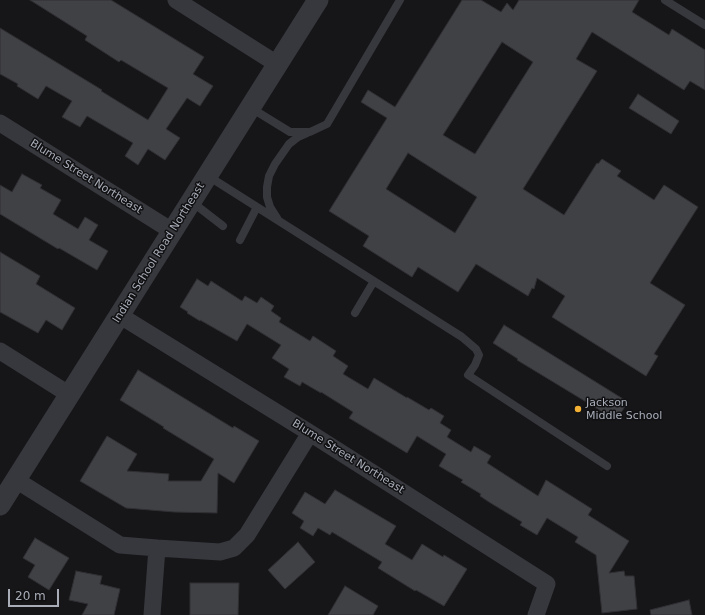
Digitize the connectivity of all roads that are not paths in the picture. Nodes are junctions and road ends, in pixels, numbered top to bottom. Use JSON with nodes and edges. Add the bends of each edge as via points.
{"nodes":[{"id":1,"x":176,"y":0,"type":"edge"},
{"id":2,"x":318,"y":0,"type":"edge"},
{"id":3,"x":400,"y":0,"type":"edge"},
{"id":4,"x":665,"y":0,"type":"edge"},
{"id":5,"x":705,"y":25,"type":"edge"},
{"id":6,"x":277,"y":64,"type":"junction"},
{"id":7,"x":250,"y":107,"type":"junction"},
{"id":8,"x":0,"y":123,"type":"edge"},
{"id":9,"x":310,"y":132,"type":"junction"},
{"id":10,"x":207,"y":175,"type":"junction"},
{"id":11,"x":191,"y":201,"type":"junction"},
{"id":12,"x":257,"y":207,"type":"junction"},
{"id":13,"x":279,"y":221,"type":"junction"},
{"id":14,"x":223,"y":226,"type":"dead end"},
{"id":15,"x":172,"y":231,"type":"junction"},
{"id":16,"x":240,"y":240,"type":"dead end"},
{"id":17,"x":374,"y":282,"type":"junction"},
{"id":18,"x":355,"y":313,"type":"dead end"},
{"id":19,"x":119,"y":315,"type":"junction"},
{"id":20,"x":0,"y":351,"type":"edge"},
{"id":21,"x":70,"y":395,"type":"junction"},
{"id":22,"x":310,"y":433,"type":"junction"},
{"id":23,"x":607,"y":466,"type":"dead end"},
{"id":24,"x":16,"y":480,"type":"junction"},
{"id":25,"x":0,"y":505,"type":"edge"},
{"id":26,"x":157,"y":548,"type":"junction"},
{"id":27,"x":152,"y":615,"type":"edge"},
{"id":28,"x":536,"y":615,"type":"edge"}],
"edges":[{"from":1,"to":6,"type":"street"},
{"from":2,"to":6,"type":"street","name":"Indian School Road Northeast"},
{"from":3,"to":9,"type":"lane","via":[[327,124]]},
{"from":4,"to":5,"type":"lane"},
{"from":6,"to":7,"type":"street","name":"Indian School Road Northeast"},
{"from":7,"to":9,"type":"lane","via":[[290,132]]},
{"from":7,"to":10,"type":"street","name":"Indian School Road Northeast"},
{"from":8,"to":15,"type":"street","name":"Blume Street Northeast"},
{"from":9,"to":13,"type":"lane","via":[[289,144],[281,153],[270,176],[267,197]]},
{"from":10,"to":11,"type":"street","name":"Indian School Road Northeast"},
{"from":10,"to":12,"type":"lane"},
{"from":11,"to":14,"type":"lane"},
{"from":11,"to":15,"type":"street","name":"Indian School Road Northeast"},
{"from":12,"to":13,"type":"lane"},
{"from":12,"to":16,"type":"lane"},
{"from":13,"to":17,"type":"lane"},
{"from":15,"to":19,"type":"street","name":"Indian School Road Northeast"},
{"from":17,"to":18,"type":"lane"},
{"from":17,"to":23,"type":"lane","via":[[476,348],[479,356],[468,375]]},
{"from":19,"to":21,"type":"street","name":"Indian School Road Northeast"},
{"from":19,"to":22,"type":"street","name":"Blume Street Northeast"},
{"from":20,"to":21,"type":"street"},
{"from":21,"to":24,"type":"street","name":"Indian School Road Northeast"},
{"from":22,"to":26,"type":"street","via":[[247,535],[234,548],[220,552]]},
{"from":22,"to":28,"type":"street","name":"Blume Street Northeast","via":[[547,584]]},
{"from":24,"to":25,"type":"street","name":"Indian School Road Northeast"},
{"from":24,"to":26,"type":"street","via":[[120,545]]},
{"from":26,"to":27,"type":"street"}]}
